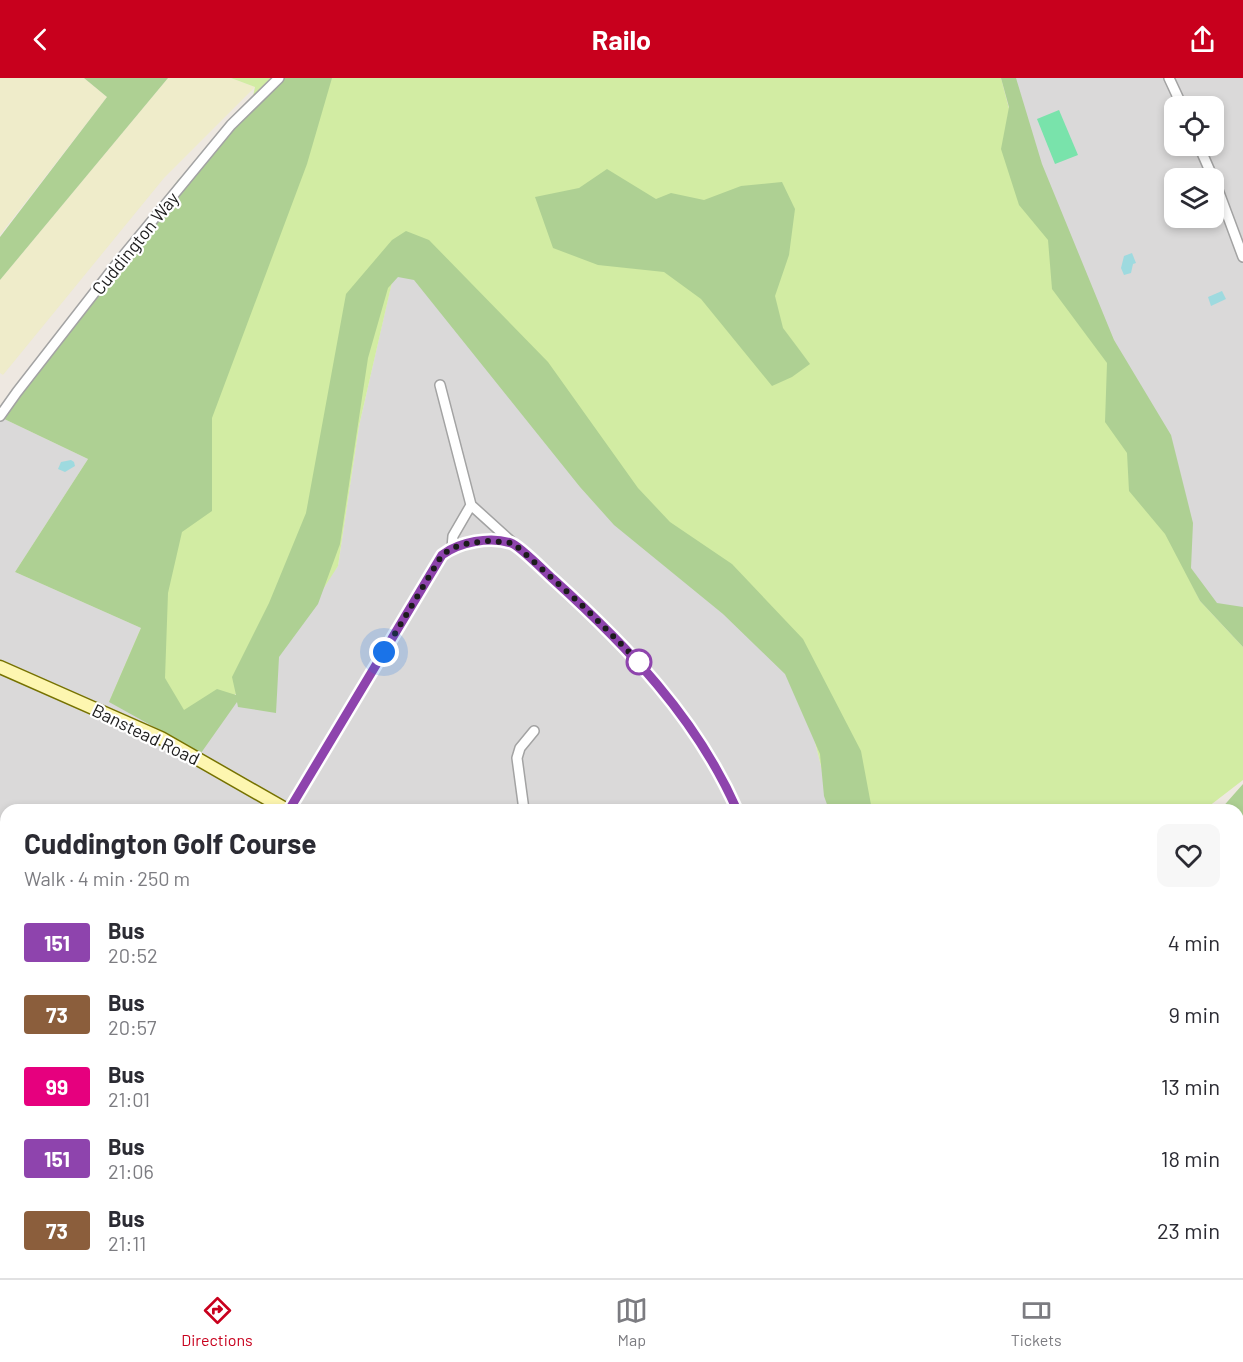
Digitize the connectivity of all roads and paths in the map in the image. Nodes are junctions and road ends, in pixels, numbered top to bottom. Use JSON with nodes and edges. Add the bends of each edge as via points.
{"nodes":[{"id":1,"x":279,"y":78,"type":"edge"},
{"id":2,"x":1169,"y":78,"type":"edge"},
{"id":3,"x":1177,"y":96,"type":"edge"},
{"id":4,"x":1224,"y":208,"type":"edge"},
{"id":5,"x":1243,"y":257,"type":"edge"},
{"id":6,"x":440,"y":385,"type":"dead end"},
{"id":7,"x":0,"y":416,"type":"edge"},
{"id":8,"x":471,"y":505,"type":"junction"},
{"id":9,"x":513,"y":543,"type":"junction"},
{"id":10,"x":452,"y":548,"type":"junction"},
{"id":11,"x":0,"y":667,"type":"edge"},
{"id":12,"x":534,"y":730,"type":"dead end"},
{"id":13,"x":277,"y":804,"type":"edge"},
{"id":14,"x":292,"y":804,"type":"edge"},
{"id":15,"x":523,"y":804,"type":"edge"},
{"id":16,"x":734,"y":804,"type":"edge"}],
"edges":[{"from":1,"to":7,"type":"street","name":"Cuddington Way","via":[[231,125],[178,189]]},
{"from":2,"to":3,"type":"street"},
{"from":4,"to":5,"type":"street"},
{"from":6,"to":8,"type":"street"},
{"from":8,"to":9,"type":"street"},
{"from":8,"to":10,"type":"street","via":[[453,536]]},
{"from":9,"to":10,"type":"street","via":[[489,541]]},
{"from":9,"to":16,"type":"street","via":[[641,664],[707,751]]},
{"from":10,"to":14,"type":"street","via":[[442,555]]},
{"from":11,"to":13,"type":"street","name":"Banstead Road","via":[[161,738]]},
{"from":12,"to":15,"type":"street","via":[[520,747],[517,758]]}]}
